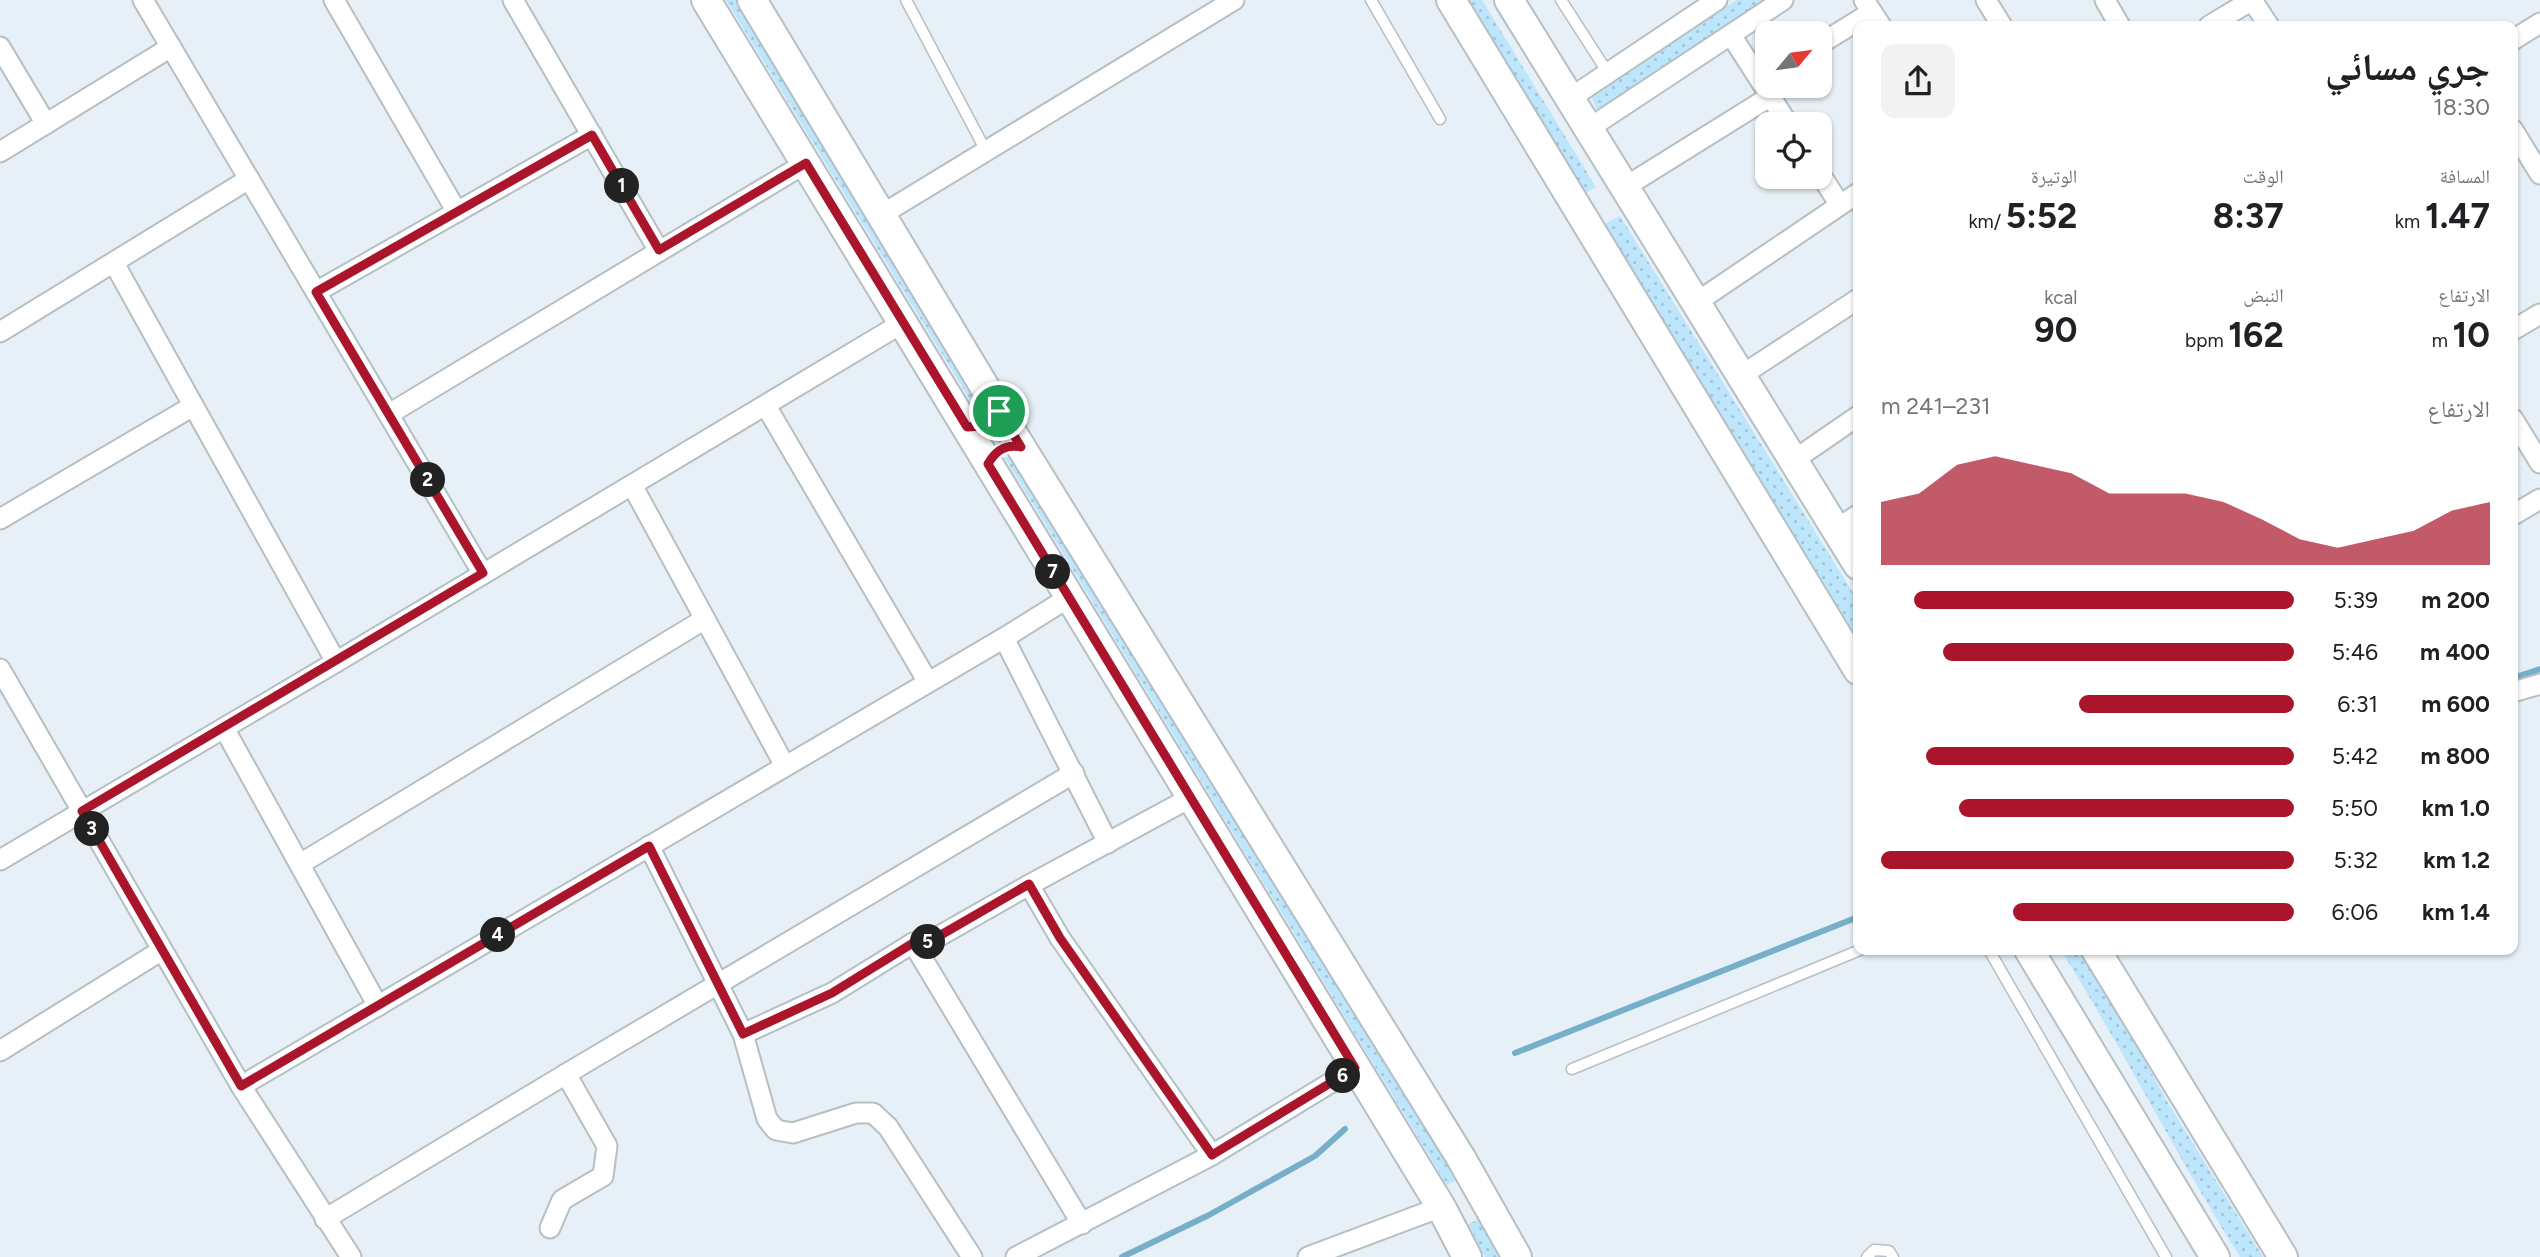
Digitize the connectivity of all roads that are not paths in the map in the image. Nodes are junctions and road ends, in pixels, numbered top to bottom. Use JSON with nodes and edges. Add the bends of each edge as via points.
{"nodes":[{"id":1,"x":143,"y":0,"type":"edge"},
{"id":2,"x":334,"y":0,"type":"edge"},
{"id":3,"x":513,"y":0,"type":"edge"},
{"id":4,"x":706,"y":0,"type":"edge"},
{"id":5,"x":752,"y":0,"type":"edge"},
{"id":6,"x":906,"y":0,"type":"edge"},
{"id":7,"x":1234,"y":0,"type":"edge"},
{"id":8,"x":1371,"y":0,"type":"edge"},
{"id":9,"x":1451,"y":0,"type":"edge"},
{"id":10,"x":1509,"y":0,"type":"edge"},
{"id":11,"x":1561,"y":0,"type":"edge"},
{"id":12,"x":1717,"y":0,"type":"edge"},
{"id":13,"x":1783,"y":0,"type":"edge"},
{"id":14,"x":1986,"y":0,"type":"edge"},
{"id":15,"x":2105,"y":0,"type":"edge"},
{"id":16,"x":2243,"y":2,"type":"edge"},
{"id":17,"x":1999,"y":21,"type":"edge"},
{"id":18,"x":2117,"y":21,"type":"edge"},
{"id":19,"x":2216,"y":21,"type":"edge"},
{"id":20,"x":2266,"y":21,"type":"edge"},
{"id":21,"x":2540,"y":23,"type":"edge"},
{"id":22,"x":1853,"y":24,"type":"edge"},
{"id":23,"x":1731,"y":35,"type":"junction"},
{"id":24,"x":1832,"y":37,"type":"edge"},
{"id":25,"x":2518,"y":37,"type":"edge"},
{"id":26,"x":0,"y":47,"type":"edge"},
{"id":27,"x":171,"y":47,"type":"junction"},
{"id":28,"x":1755,"y":69,"type":"edge"},
{"id":29,"x":1608,"y":73,"type":"junction"},
{"id":30,"x":1755,"y":93,"type":"edge"},
{"id":31,"x":1569,"y":99,"type":"junction"},
{"id":32,"x":1440,"y":119,"type":"dead end"},
{"id":33,"x":46,"y":124,"type":"junction"},
{"id":34,"x":1588,"y":129,"type":"junction"},
{"id":35,"x":592,"y":135,"type":"junction"},
{"id":36,"x":2518,"y":138,"type":"edge"},
{"id":37,"x":986,"y":151,"type":"junction"},
{"id":38,"x":0,"y":152,"type":"edge"},
{"id":39,"x":806,"y":163,"type":"junction"},
{"id":40,"x":2540,"y":174,"type":"edge"},
{"id":41,"x":249,"y":179,"type":"junction"},
{"id":42,"x":1625,"y":187,"type":"junction"},
{"id":43,"x":1830,"y":189,"type":"edge"},
{"id":44,"x":1853,"y":196,"type":"edge"},
{"id":45,"x":1840,"y":205,"type":"junction"},
{"id":46,"x":457,"y":212,"type":"junction"},
{"id":47,"x":881,"y":215,"type":"junction"},
{"id":48,"x":659,"y":250,"type":"junction"},
{"id":49,"x":114,"y":263,"type":"junction"},
{"id":50,"x":316,"y":292,"type":"junction"},
{"id":51,"x":1697,"y":302,"type":"junction"},
{"id":52,"x":1853,"y":302,"type":"edge"},
{"id":53,"x":2540,"y":314,"type":"edge"},
{"id":54,"x":904,"y":322,"type":"junction"},
{"id":55,"x":2518,"y":327,"type":"edge"},
{"id":56,"x":0,"y":332,"type":"edge"},
{"id":57,"x":1742,"y":375,"type":"junction"},
{"id":58,"x":192,"y":406,"type":"junction"},
{"id":59,"x":766,"y":406,"type":"junction"},
{"id":60,"x":999,"y":411,"type":"junction"},
{"id":61,"x":389,"y":414,"type":"junction"},
{"id":62,"x":1853,"y":419,"type":"edge"},
{"id":63,"x":967,"y":427,"type":"junction"},
{"id":64,"x":2518,"y":427,"type":"edge"},
{"id":65,"x":1021,"y":447,"type":"junction"},
{"id":66,"x":1794,"y":460,"type":"junction"},
{"id":67,"x":2540,"y":463,"type":"edge"},
{"id":68,"x":988,"y":464,"type":"junction"},
{"id":69,"x":632,"y":485,"type":"junction"},
{"id":70,"x":2540,"y":499,"type":"edge"},
{"id":71,"x":2518,"y":512,"type":"edge"},
{"id":72,"x":0,"y":519,"type":"edge"},
{"id":73,"x":1847,"y":522,"type":"edge"},
{"id":74,"x":1853,"y":545,"type":"edge"},
{"id":75,"x":483,"y":573,"type":"junction"},
{"id":76,"x":1068,"y":598,"type":"junction"},
{"id":77,"x":705,"y":619,"type":"junction"},
{"id":78,"x":1004,"y":638,"type":"junction"},
{"id":79,"x":336,"y":662,"type":"junction"},
{"id":80,"x":1853,"y":662,"type":"edge"},
{"id":81,"x":0,"y":669,"type":"edge"},
{"id":82,"x":928,"y":682,"type":"junction"},
{"id":83,"x":2540,"y":684,"type":"edge"},
{"id":84,"x":2518,"y":691,"type":"edge"},
{"id":85,"x":224,"y":728,"type":"junction"},
{"id":86,"x":785,"y":766,"type":"junction"},
{"id":87,"x":1074,"y":773,"type":"junction"},
{"id":88,"x":1190,"y":798,"type":"junction"},
{"id":89,"x":82,"y":811,"type":"junction"},
{"id":90,"x":1108,"y":843,"type":"junction"},
{"id":91,"x":649,"y":846,"type":"junction"},
{"id":92,"x":0,"y":860,"type":"edge"},
{"id":93,"x":300,"y":864,"type":"junction"},
{"id":94,"x":1029,"y":884,"type":"junction"},
{"id":95,"x":913,"y":943,"type":"junction"},
{"id":96,"x":162,"y":950,"type":"junction"},
{"id":97,"x":1853,"y":953,"type":"edge"},
{"id":98,"x":1992,"y":955,"type":"edge"},
{"id":99,"x":2032,"y":955,"type":"edge"},
{"id":100,"x":2099,"y":955,"type":"edge"},
{"id":101,"x":719,"y":983,"type":"junction"},
{"id":102,"x":378,"y":1006,"type":"junction"},
{"id":103,"x":743,"y":1034,"type":"junction"},
{"id":104,"x":0,"y":1051,"type":"edge"},
{"id":105,"x":1355,"y":1068,"type":"junction"},
{"id":106,"x":1572,"y":1069,"type":"dead end"},
{"id":107,"x":566,"y":1073,"type":"junction"},
{"id":108,"x":241,"y":1086,"type":"junction"},
{"id":109,"x":1212,"y":1155,"type":"junction"},
{"id":110,"x":1468,"y":1169,"type":"junction"},
{"id":111,"x":1435,"y":1198,"type":"junction"},
{"id":112,"x":1490,"y":1208,"type":"junction"},
{"id":113,"x":326,"y":1219,"type":"junction"},
{"id":114,"x":1082,"y":1224,"type":"junction"},
{"id":115,"x":550,"y":1228,"type":"dead end"},
{"id":116,"x":1454,"y":1232,"type":"junction"},
{"id":117,"x":1348,"y":1250,"type":"edge"},
{"id":118,"x":351,"y":1257,"type":"edge"},
{"id":119,"x":972,"y":1257,"type":"edge"},
{"id":120,"x":1016,"y":1257,"type":"edge"},
{"id":121,"x":1308,"y":1257,"type":"edge"},
{"id":122,"x":1467,"y":1257,"type":"edge"},
{"id":123,"x":1517,"y":1257,"type":"edge"},
{"id":124,"x":1867,"y":1257,"type":"edge"},
{"id":125,"x":1893,"y":1257,"type":"edge"},
{"id":126,"x":2166,"y":1257,"type":"edge"},
{"id":127,"x":2216,"y":1257,"type":"edge"},
{"id":128,"x":2283,"y":1257,"type":"edge"}],
"edges":[{"from":1,"to":27,"type":"street"},
{"from":2,"to":46,"type":"street"},
{"from":3,"to":35,"type":"street"},
{"from":4,"to":39,"type":"street"},
{"from":5,"to":47,"type":"street"},
{"from":6,"to":37,"type":"lane"},
{"from":7,"to":37,"type":"street"},
{"from":8,"to":32,"type":"lane"},
{"from":9,"to":80,"type":"street"},
{"from":10,"to":31,"type":"street"},
{"from":11,"to":29,"type":"lane"},
{"from":12,"to":29,"type":"street"},
{"from":13,"to":23,"type":"street"},
{"from":14,"to":17,"type":"street"},
{"from":15,"to":18,"type":"street"},
{"from":16,"to":19,"type":"street"},
{"from":16,"to":20,"type":"street","via":[[2252,0]]},
{"from":21,"to":25,"type":"street"},
{"from":22,"to":24,"type":"street"},
{"from":23,"to":28,"type":"street"},
{"from":23,"to":34,"type":"street"},
{"from":26,"to":33,"type":"street"},
{"from":27,"to":33,"type":"street"},
{"from":27,"to":41,"type":"street"},
{"from":29,"to":31,"type":"street"},
{"from":30,"to":42,"type":"street"},
{"from":31,"to":34,"type":"street"},
{"from":33,"to":38,"type":"street"},
{"from":34,"to":42,"type":"street"},
{"from":35,"to":46,"type":"street"},
{"from":35,"to":48,"type":"street"},
{"from":36,"to":40,"type":"street"},
{"from":37,"to":47,"type":"street"},
{"from":39,"to":48,"type":"street"},
{"from":39,"to":54,"type":"street"},
{"from":41,"to":49,"type":"street"},
{"from":41,"to":50,"type":"street"},
{"from":42,"to":51,"type":"street"},
{"from":43,"to":45,"type":"street"},
{"from":44,"to":45,"type":"street"},
{"from":45,"to":51,"type":"street"},
{"from":46,"to":50,"type":"street"},
{"from":47,"to":60,"type":"street"},
{"from":48,"to":61,"type":"street"},
{"from":49,"to":56,"type":"street"},
{"from":49,"to":58,"type":"street"},
{"from":50,"to":61,"type":"street"},
{"from":51,"to":57,"type":"street"},
{"from":52,"to":57,"type":"street"},
{"from":53,"to":55,"type":"street"},
{"from":54,"to":59,"type":"street"},
{"from":54,"to":63,"type":"street"},
{"from":57,"to":66,"type":"street"},
{"from":58,"to":72,"type":"street"},
{"from":58,"to":79,"type":"street"},
{"from":59,"to":69,"type":"street"},
{"from":59,"to":82,"type":"street"},
{"from":60,"to":63,"type":"street","via":[[985,426]]},
{"from":60,"to":65,"type":"street"},
{"from":61,"to":75,"type":"street"},
{"from":62,"to":66,"type":"street"},
{"from":63,"to":68,"type":"street"},
{"from":64,"to":67,"type":"street"},
{"from":65,"to":68,"type":"street","via":[[1003,448]]},
{"from":65,"to":110,"type":"street"},
{"from":66,"to":73,"type":"street"},
{"from":68,"to":76,"type":"street"},
{"from":69,"to":75,"type":"street"},
{"from":69,"to":77,"type":"street"},
{"from":70,"to":71,"type":"street"},
{"from":73,"to":74,"type":"street"},
{"from":75,"to":79,"type":"street"},
{"from":76,"to":78,"type":"street"},
{"from":76,"to":88,"type":"street"},
{"from":77,"to":86,"type":"street"},
{"from":77,"to":93,"type":"street"},
{"from":78,"to":82,"type":"street"},
{"from":78,"to":87,"type":"street"},
{"from":79,"to":85,"type":"street"},
{"from":81,"to":89,"type":"street"},
{"from":82,"to":86,"type":"street"},
{"from":83,"to":84,"type":"street"},
{"from":85,"to":89,"type":"street"},
{"from":85,"to":93,"type":"street"},
{"from":86,"to":91,"type":"street"},
{"from":87,"to":90,"type":"street"},
{"from":87,"to":101,"type":"street"},
{"from":88,"to":90,"type":"street"},
{"from":88,"to":105,"type":"street"},
{"from":89,"to":92,"type":"street"},
{"from":89,"to":96,"type":"street"},
{"from":90,"to":94,"type":"street"},
{"from":91,"to":101,"type":"street"},
{"from":91,"to":102,"type":"street"},
{"from":93,"to":102,"type":"street"},
{"from":94,"to":95,"type":"street","via":[[927,943]]},
{"from":94,"to":109,"type":"street","via":[[1060,938]]},
{"from":95,"to":103,"type":"street","via":[[832,993]]},
{"from":95,"to":114,"type":"street"},
{"from":96,"to":104,"type":"street"},
{"from":96,"to":108,"type":"street"},
{"from":97,"to":106,"type":"lane"},
{"from":98,"to":126,"type":"lane"},
{"from":99,"to":127,"type":"street"},
{"from":100,"to":128,"type":"street"},
{"from":101,"to":103,"type":"street"},
{"from":101,"to":107,"type":"street"},
{"from":102,"to":108,"type":"street"},
{"from":103,"to":119,"type":"street","via":[[766,1119],[776,1130],[793,1133],[856,1113],[873,1113],[888,1126]]},
{"from":105,"to":109,"type":"street"},
{"from":105,"to":111,"type":"street"},
{"from":107,"to":113,"type":"street"},
{"from":107,"to":115,"type":"street","via":[[607,1146],[603,1176],[562,1200]]},
{"from":108,"to":113,"type":"street"},
{"from":109,"to":114,"type":"street"},
{"from":110,"to":111,"type":"street","via":[[1463,1179],[1440,1190]]},
{"from":110,"to":112,"type":"street"},
{"from":111,"to":116,"type":"street"},
{"from":111,"to":117,"type":"street"},
{"from":112,"to":116,"type":"street","via":[[1468,1211]]},
{"from":112,"to":123,"type":"street"},
{"from":113,"to":118,"type":"street"},
{"from":114,"to":120,"type":"street"},
{"from":116,"to":122,"type":"street"},
{"from":117,"to":121,"type":"street"},
{"from":124,"to":125,"type":"lane","via":[[1874,1250],[1889,1251]]}]}
